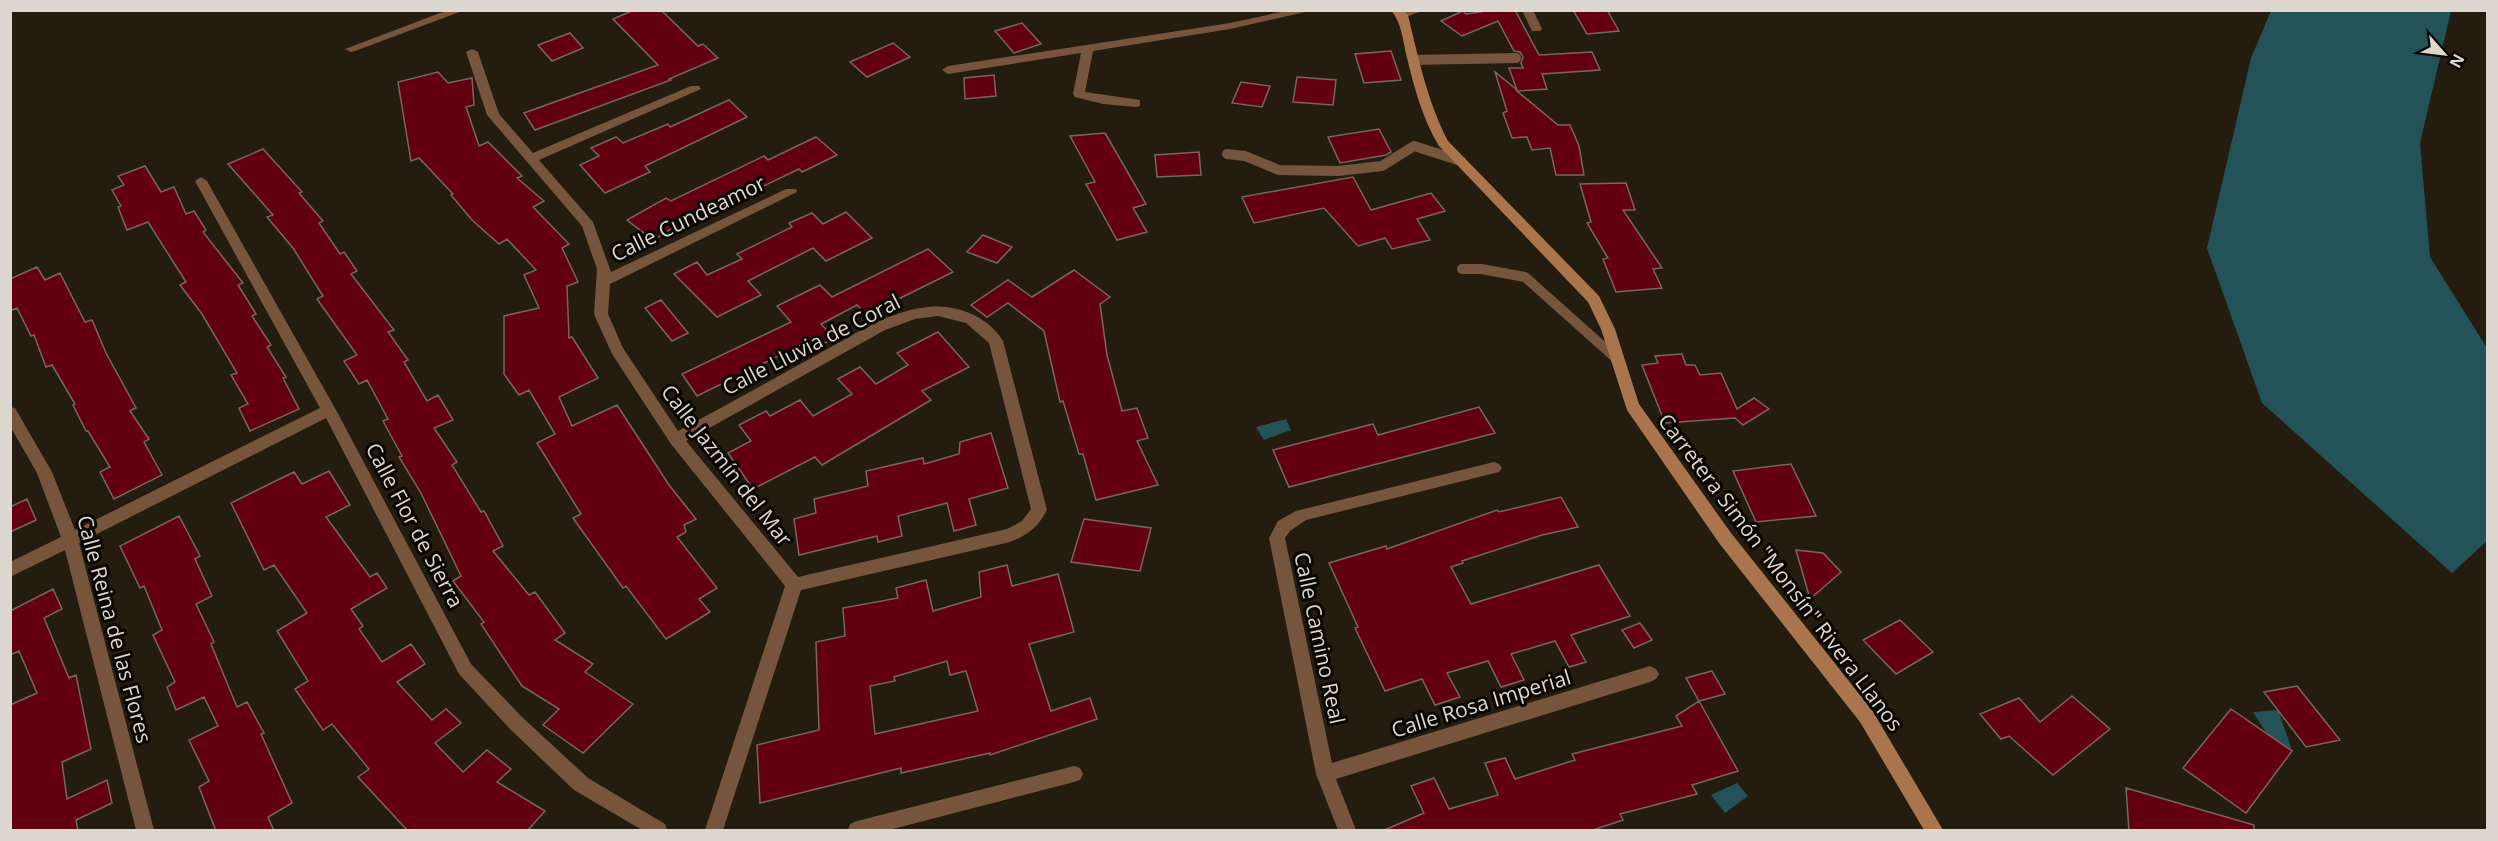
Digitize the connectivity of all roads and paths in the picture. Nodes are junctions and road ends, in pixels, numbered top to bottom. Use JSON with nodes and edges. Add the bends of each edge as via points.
{"nodes":[{"id":1,"x":460,"y":10,"type":"edge"},
{"id":2,"x":1309,"y":10,"type":"edge"},
{"id":3,"x":1419,"y":10,"type":"edge"},
{"id":4,"x":1527,"y":10,"type":"edge"},
{"id":5,"x":1399,"y":13,"type":"edge"},
{"id":6,"x":1536,"y":29,"type":"dead end"},
{"id":7,"x":1088,"y":48,"type":"junction"},
{"id":8,"x":351,"y":49,"type":"dead end"},
{"id":9,"x":472,"y":52,"type":"dead end"},
{"id":10,"x":1516,"y":58,"type":"dead end"},
{"id":11,"x":1413,"y":60,"type":"junction"},
{"id":12,"x":948,"y":69,"type":"dead end"},
{"id":13,"x":695,"y":89,"type":"dead end"},
{"id":14,"x":1136,"y":103,"type":"dead end"},
{"id":15,"x":1227,"y":154,"type":"dead end"},
{"id":16,"x":531,"y":159,"type":"junction"},
{"id":17,"x":1461,"y":161,"type":"junction"},
{"id":18,"x":201,"y":182,"type":"dead end"},
{"id":19,"x":791,"y":192,"type":"dead end"},
{"id":20,"x":1462,"y":269,"type":"dead end"},
{"id":21,"x":602,"y":282,"type":"junction"},
{"id":22,"x":1618,"y":360,"type":"junction"},
{"id":23,"x":329,"y":410,"type":"junction"},
{"id":24,"x":10,"y":412,"type":"edge"},
{"id":25,"x":676,"y":440,"type":"junction"},
{"id":26,"x":1494,"y":468,"type":"dead end"},
{"id":27,"x":71,"y":541,"type":"junction"},
{"id":28,"x":10,"y":570,"type":"edge"},
{"id":29,"x":794,"y":585,"type":"junction"},
{"id":30,"x":1650,"y":674,"type":"dead end"},
{"id":31,"x":1074,"y":774,"type":"dead end"},
{"id":32,"x":1325,"y":774,"type":"junction"},
{"id":33,"x":146,"y":831,"type":"edge"},
{"id":34,"x":658,"y":831,"type":"edge"},
{"id":35,"x":714,"y":831,"type":"edge"},
{"id":36,"x":857,"y":831,"type":"edge"},
{"id":37,"x":1347,"y":831,"type":"edge"},
{"id":38,"x":1934,"y":831,"type":"edge"}],
"edges":[{"from":1,"to":8,"type":"street"},
{"from":2,"to":7,"type":"street"},
{"from":3,"to":5,"type":"street"},
{"from":4,"to":6,"type":"street"},
{"from":5,"to":11,"type":"street","name":"Carretera Simón \"Monsín\" Rivera Llanos"},
{"from":7,"to":12,"type":"street"},
{"from":7,"to":14,"type":"street","via":[[1079,94]]},
{"from":9,"to":16,"type":"street","name":"Calle Jazmín del Mar","via":[[493,115]]},
{"from":10,"to":11,"type":"lane"},
{"from":11,"to":17,"type":"street","name":"Carretera Simón \"Monsín\" Rivera Llanos","via":[[1435,128]]},
{"from":13,"to":16,"type":"street"},
{"from":15,"to":17,"type":"lane","via":[[1245,156],[1279,170],[1338,171],[1382,166],[1414,146]]},
{"from":16,"to":21,"type":"street","name":"Calle Jazmín del Mar","via":[[588,225],[603,269]]},
{"from":17,"to":22,"type":"street","name":"Carretera Simón \"Monsín\" Rivera Llanos","via":[[1594,299]]},
{"from":18,"to":23,"type":"street","name":"Calle Flor de Sierra"},
{"from":19,"to":21,"type":"street","name":"Calle Cundeamor"},
{"from":20,"to":22,"type":"lane","via":[[1525,278]]},
{"from":21,"to":25,"type":"street","name":"Calle Jazmín del Mar","via":[[601,314],[616,350]]},
{"from":22,"to":38,"type":"street","name":"Carretera Simón \"Monsín\" Rivera Llanos","via":[[1632,406],[1725,538],[1866,716]]},
{"from":23,"to":27,"type":"street"},
{"from":23,"to":34,"type":"street","name":"Calle Flor de Sierra","via":[[465,669],[581,784]]},
{"from":24,"to":27,"type":"street","name":"Calle Reina de las Flores","via":[[44,472]]},
{"from":25,"to":29,"type":"street","name":"Calle Jazmín del Mar"},
{"from":25,"to":29,"type":"street","name":"Calle Lluvia de Coral","via":[[859,338],[915,313],[946,312],[966,316],[986,327],[996,341],[1039,510],[1028,526],[1010,535]]},
{"from":26,"to":32,"type":"street","name":"Calle Camino Real","via":[[1302,515],[1284,526],[1276,538]]},
{"from":27,"to":28,"type":"street"},
{"from":27,"to":33,"type":"street","name":"Calle Reina de las Flores"},
{"from":29,"to":35,"type":"street"},
{"from":30,"to":32,"type":"street","name":"Calle Rosa Imperial"},
{"from":31,"to":36,"type":"street"},
{"from":32,"to":37,"type":"street","name":"Calle Camino Real"}]}
